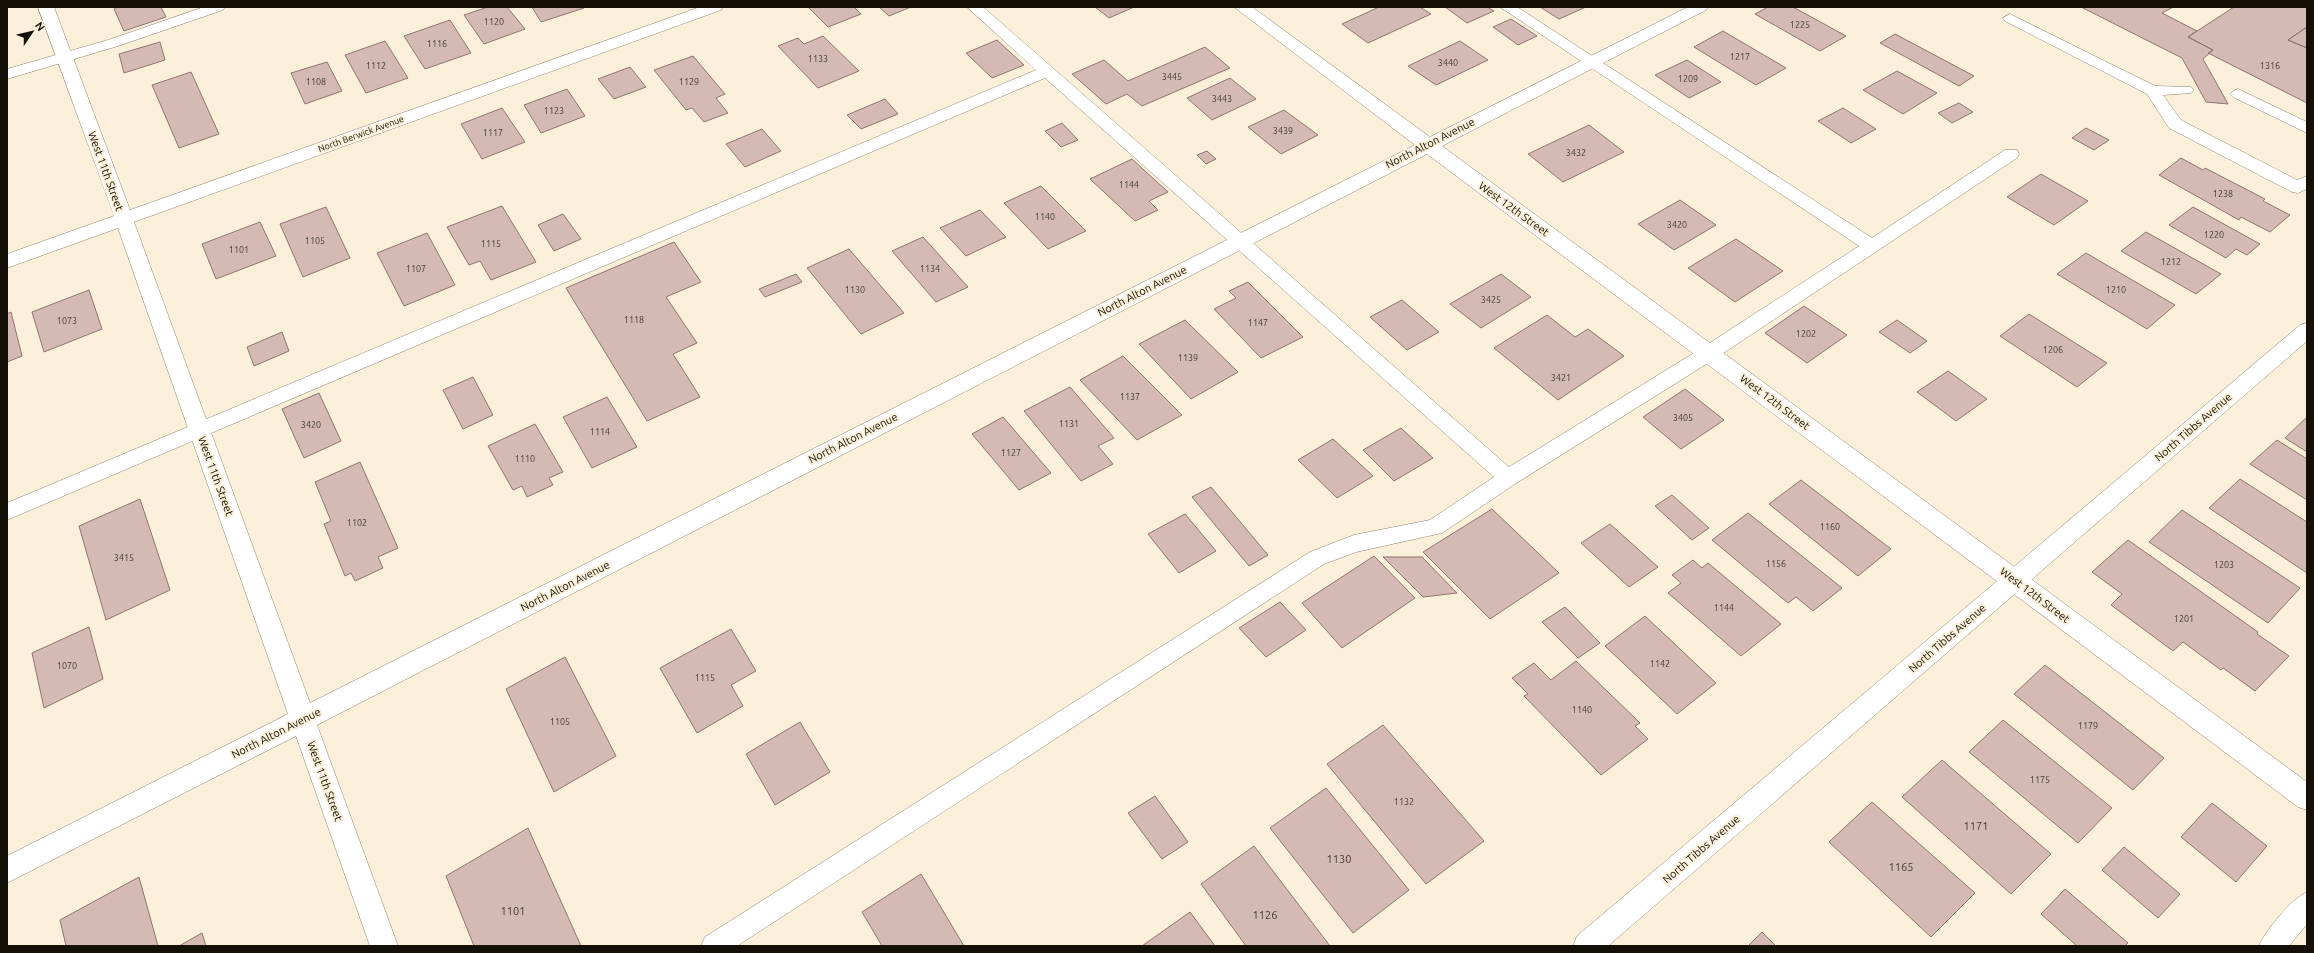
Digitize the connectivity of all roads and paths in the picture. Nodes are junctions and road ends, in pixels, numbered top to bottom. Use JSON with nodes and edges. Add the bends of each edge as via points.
{"nodes":[{"id":1,"x":46,"y":7,"type":"edge"},
{"id":2,"x":218,"y":7,"type":"edge"},
{"id":3,"x":715,"y":7,"type":"edge"},
{"id":4,"x":974,"y":7,"type":"edge"},
{"id":5,"x":1242,"y":7,"type":"edge"},
{"id":6,"x":1507,"y":7,"type":"edge"},
{"id":7,"x":1700,"y":7,"type":"edge"},
{"id":8,"x":2010,"y":18,"type":"dead end"},
{"id":9,"x":64,"y":56,"type":"junction"},
{"id":10,"x":1592,"y":61,"type":"junction"},
{"id":11,"x":1047,"y":71,"type":"junction"},
{"id":12,"x":7,"y":74,"type":"edge"},
{"id":13,"x":2186,"y":90,"type":"dead end"},
{"id":14,"x":2152,"y":91,"type":"junction"},
{"id":15,"x":2238,"y":94,"type":"dead end"},
{"id":16,"x":2307,"y":128,"type":"edge"},
{"id":17,"x":1427,"y":145,"type":"junction"},
{"id":18,"x":2011,"y":154,"type":"dead end"},
{"id":19,"x":2307,"y":181,"type":"edge"},
{"id":20,"x":124,"y":219,"type":"junction"},
{"id":21,"x":1240,"y":241,"type":"junction"},
{"id":22,"x":1872,"y":246,"type":"junction"},
{"id":23,"x":7,"y":261,"type":"edge"},
{"id":24,"x":2307,"y":330,"type":"edge"},
{"id":25,"x":1709,"y":353,"type":"junction"},
{"id":26,"x":200,"y":431,"type":"junction"},
{"id":27,"x":1508,"y":478,"type":"junction"},
{"id":28,"x":7,"y":512,"type":"edge"},
{"id":29,"x":2015,"y":580,"type":"junction"},
{"id":30,"x":303,"y":720,"type":"junction"},
{"id":31,"x":2307,"y":798,"type":"edge"},
{"id":32,"x":7,"y":870,"type":"edge"},
{"id":33,"x":2307,"y":905,"type":"edge"},
{"id":34,"x":384,"y":946,"type":"edge"},
{"id":35,"x":714,"y":946,"type":"edge"},
{"id":36,"x":1587,"y":946,"type":"edge"},
{"id":37,"x":2272,"y":946,"type":"edge"}],
"edges":[{"from":1,"to":9,"type":"street","name":"West 11th Street"},
{"from":2,"to":9,"type":"lane","via":[[113,43]]},
{"from":3,"to":20,"type":"street","name":"North Berwick Avenue"},
{"from":4,"to":11,"type":"lane"},
{"from":5,"to":17,"type":"street","name":"West 12th Street"},
{"from":6,"to":10,"type":"lane"},
{"from":7,"to":10,"type":"street","name":"North Alton Avenue"},
{"from":8,"to":14,"type":"lane"},
{"from":9,"to":12,"type":"lane"},
{"from":9,"to":20,"type":"street","name":"West 11th Street"},
{"from":10,"to":17,"type":"street","name":"North Alton Avenue"},
{"from":10,"to":22,"type":"lane"},
{"from":11,"to":21,"type":"lane"},
{"from":11,"to":26,"type":"lane"},
{"from":13,"to":14,"type":"lane"},
{"from":14,"to":19,"type":"lane","via":[[2175,124],[2298,188]]},
{"from":15,"to":16,"type":"lane"},
{"from":17,"to":21,"type":"street","name":"North Alton Avenue"},
{"from":17,"to":25,"type":"street","name":"West 12th Street"},
{"from":18,"to":22,"type":"lane"},
{"from":20,"to":23,"type":"street","name":"North Berwick Avenue"},
{"from":20,"to":26,"type":"street","name":"West 11th Street"},
{"from":21,"to":27,"type":"lane"},
{"from":21,"to":30,"type":"street","name":"North Alton Avenue"},
{"from":22,"to":25,"type":"lane"},
{"from":24,"to":29,"type":"street","name":"North Tibbs Avenue"},
{"from":25,"to":27,"type":"lane"},
{"from":25,"to":29,"type":"street","name":"West 12th Street"},
{"from":26,"to":28,"type":"lane"},
{"from":26,"to":30,"type":"street","name":"West 11th Street"},
{"from":27,"to":35,"type":"lane","via":[[1435,527],[1354,544],[1317,558]]},
{"from":29,"to":31,"type":"street","name":"West 12th Street"},
{"from":29,"to":36,"type":"street","name":"North Tibbs Avenue"},
{"from":30,"to":32,"type":"street","name":"North Alton Avenue"},
{"from":30,"to":34,"type":"street","name":"West 11th Street"},
{"from":33,"to":37,"type":"lane"}]}
